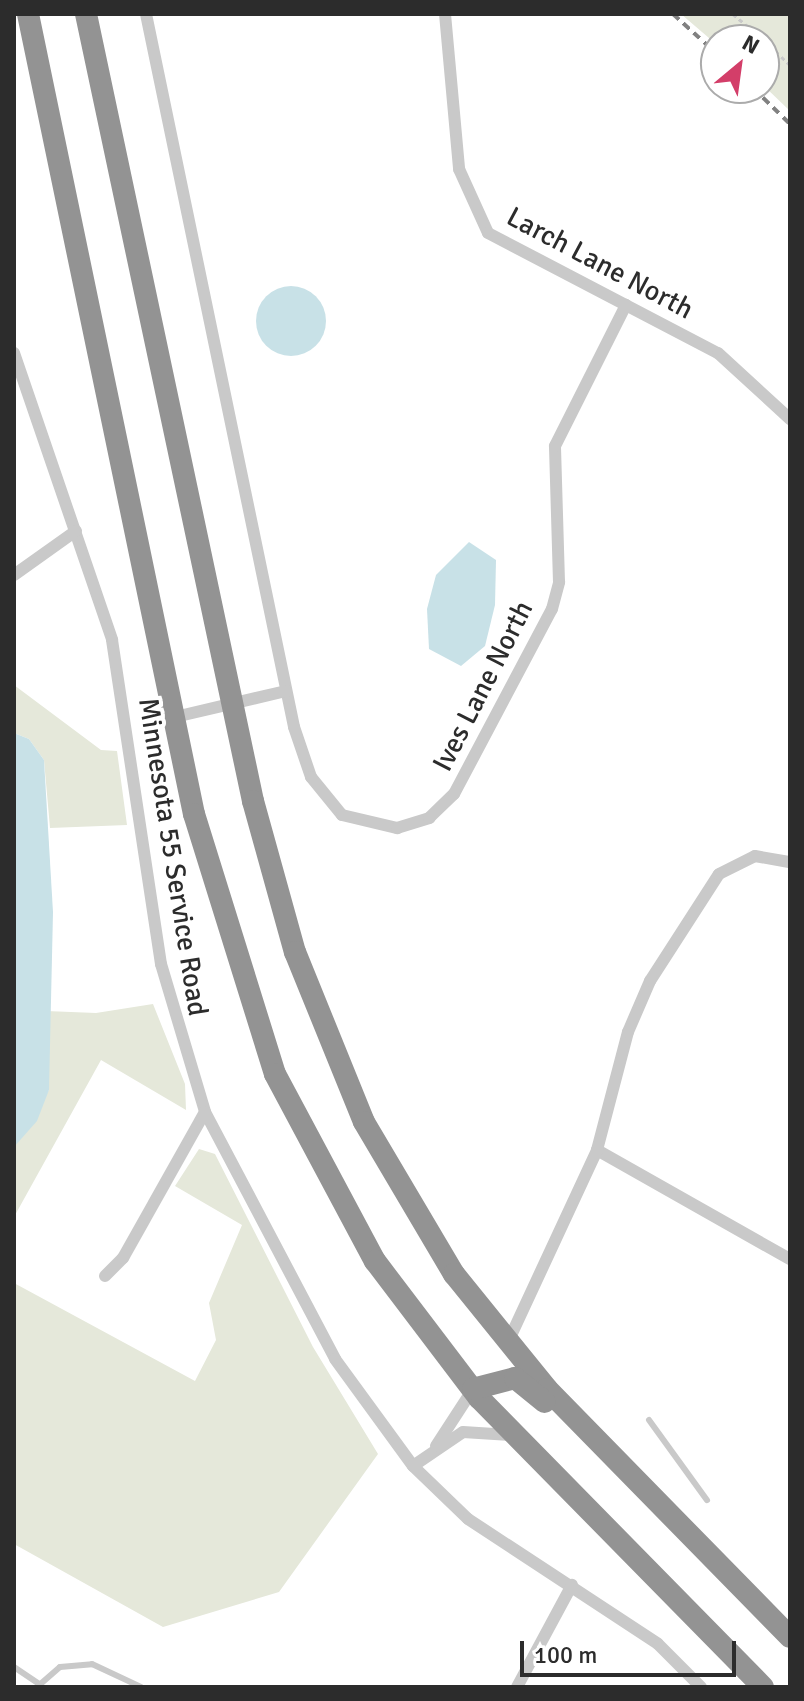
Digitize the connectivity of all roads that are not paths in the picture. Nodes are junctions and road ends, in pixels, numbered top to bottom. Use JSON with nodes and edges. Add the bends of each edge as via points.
{"nodes":[{"id":1,"x":28,"y":14,"type":"edge"},
{"id":2,"x":86,"y":14,"type":"edge"},
{"id":3,"x":146,"y":14,"type":"edge"},
{"id":4,"x":445,"y":14,"type":"edge"},
{"id":5,"x":626,"y":305,"type":"junction"},
{"id":6,"x":14,"y":353,"type":"edge"},
{"id":7,"x":790,"y":419,"type":"edge"},
{"id":8,"x":76,"y":531,"type":"junction"},
{"id":9,"x":14,"y":575,"type":"edge"},
{"id":10,"x":286,"y":691,"type":"junction"},
{"id":11,"x":233,"y":704,"type":"junction"},
{"id":12,"x":175,"y":717,"type":"junction"},
{"id":13,"x":790,"y":862,"type":"edge"},
{"id":14,"x":205,"y":1112,"type":"junction"},
{"id":15,"x":597,"y":1150,"type":"junction"},
{"id":16,"x":790,"y":1259,"type":"edge"},
{"id":17,"x":105,"y":1276,"type":"dead end"},
{"id":18,"x":508,"y":1342,"type":"junction"},
{"id":19,"x":473,"y":1389,"type":"junction"},
{"id":20,"x":649,"y":1420,"type":"dead end"},
{"id":21,"x":512,"y":1435,"type":"junction"},
{"id":22,"x":436,"y":1446,"type":"junction"},
{"id":23,"x":413,"y":1466,"type":"junction"},
{"id":24,"x":653,"y":1500,"type":"junction"},
{"id":25,"x":707,"y":1500,"type":"dead end"},
{"id":26,"x":572,"y":1585,"type":"junction"},
{"id":27,"x":790,"y":1637,"type":"edge"},
{"id":28,"x":14,"y":1667,"type":"edge"},
{"id":29,"x":38,"y":1685,"type":"edge"},
{"id":30,"x":141,"y":1687,"type":"edge"},
{"id":31,"x":517,"y":1687,"type":"edge"},
{"id":32,"x":701,"y":1687,"type":"edge"},
{"id":33,"x":763,"y":1687,"type":"edge"}],
"edges":[{"from":1,"to":12,"type":"highway"},
{"from":2,"to":11,"type":"highway"},
{"from":3,"to":10,"type":"street","name":"Ives Lane North"},
{"from":4,"to":5,"type":"street","name":"Larch Lane North","via":[[459,169],[473,213],[505,244]]},
{"from":5,"to":7,"type":"street","name":"Larch Lane North","via":[[718,353]]},
{"from":5,"to":10,"type":"street","name":"Ives Lane North","via":[[555,446],[559,582],[552,609],[454,794],[429,818],[397,828],[342,815],[311,777]]},
{"from":6,"to":8,"type":"street","name":"Minnesota 55 Service Road"},
{"from":8,"to":9,"type":"street"},
{"from":8,"to":14,"type":"street","name":"Minnesota 55 Service Road","via":[[112,640],[161,964]]},
{"from":10,"to":11,"type":"street"},
{"from":11,"to":12,"type":"street"},
{"from":11,"to":18,"type":"highway","via":[[295,952],[364,1122],[426,1231]]},
{"from":12,"to":19,"type":"highway","via":[[211,878],[275,1074],[375,1261]]},
{"from":13,"to":15,"type":"street","via":[[755,856],[736,862],[707,890],[628,1032]]},
{"from":14,"to":17,"type":"street","via":[[123,1258]]},
{"from":14,"to":23,"type":"street","name":"Minnesota 55 Service Road","via":[[335,1359]]},
{"from":15,"to":16,"type":"street"},
{"from":15,"to":18,"type":"street"},
{"from":18,"to":24,"type":"highway"},
{"from":19,"to":21,"type":"highway"},
{"from":19,"to":22,"type":"street"},
{"from":19,"to":24,"type":"highway","via":[[515,1378],[630,1492]]},
{"from":20,"to":25,"type":"lane"},
{"from":21,"to":22,"type":"street","via":[[463,1432]]},
{"from":21,"to":33,"type":"highway"},
{"from":22,"to":23,"type":"street"},
{"from":23,"to":26,"type":"street","name":"Minnesota 55 Service Road","via":[[468,1519]]},
{"from":24,"to":27,"type":"highway"},
{"from":26,"to":31,"type":"street"},
{"from":26,"to":32,"type":"street","name":"Minnesota 55 Service Road","via":[[658,1644]]},
{"from":28,"to":29,"type":"lane"},
{"from":29,"to":30,"type":"lane","via":[[60,1667],[92,1664]]}]}
